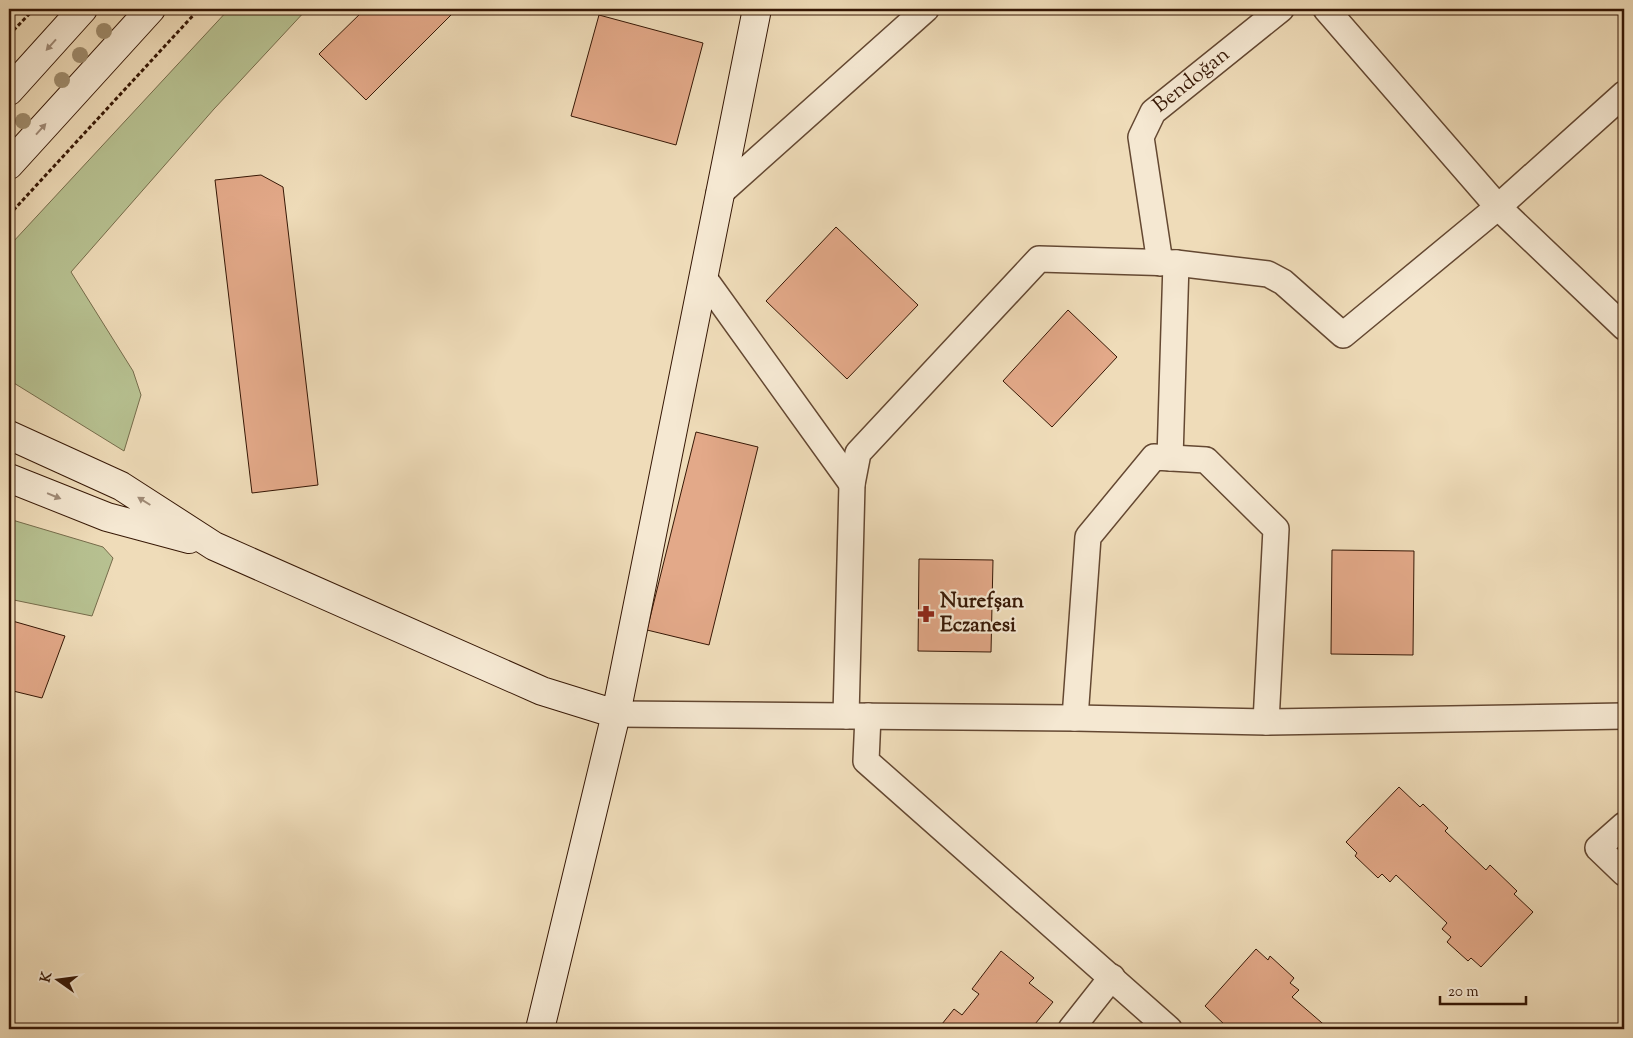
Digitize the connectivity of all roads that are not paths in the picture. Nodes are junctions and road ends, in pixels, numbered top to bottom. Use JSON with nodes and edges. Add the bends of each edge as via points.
{"nodes":[{"id":1,"x":83,"y":9,"type":"edge"},
{"id":2,"x":150,"y":9,"type":"edge"},
{"id":3,"x":757,"y":9,"type":"edge"},
{"id":4,"x":926,"y":9,"type":"edge"},
{"id":5,"x":1281,"y":9,"type":"edge"},
{"id":6,"x":1326,"y":9,"type":"edge"},
{"id":7,"x":9,"y":91,"type":"edge"},
{"id":8,"x":1624,"y":94,"type":"edge"},
{"id":9,"x":9,"y":165,"type":"edge"},
{"id":10,"x":719,"y":194,"type":"junction"},
{"id":11,"x":1498,"y":207,"type":"junction"},
{"id":12,"x":1168,"y":263,"type":"junction"},
{"id":13,"x":704,"y":278,"type":"junction"},
{"id":14,"x":1624,"y":327,"type":"edge"},
{"id":15,"x":9,"y":436,"type":"edge"},
{"id":16,"x":1170,"y":458,"type":"junction"},
{"id":17,"x":9,"y":478,"type":"edge"},
{"id":18,"x":852,"y":484,"type":"junction"},
{"id":19,"x":214,"y":546,"type":"junction"},
{"id":20,"x":616,"y":714,"type":"junction"},
{"id":21,"x":857,"y":716,"type":"junction"},
{"id":22,"x":1624,"y":716,"type":"edge"},
{"id":23,"x":1075,"y":718,"type":"junction"},
{"id":24,"x":1266,"y":722,"type":"junction"},
{"id":25,"x":1624,"y":825,"type":"edge"},
{"id":26,"x":1624,"y":873,"type":"edge"},
{"id":27,"x":1112,"y":977,"type":"junction"},
{"id":28,"x":540,"y":1029,"type":"edge"},
{"id":29,"x":1071,"y":1029,"type":"edge"},
{"id":30,"x":1169,"y":1029,"type":"edge"}],
"edges":[{"from":1,"to":7,"type":"street","one_way":true},
{"from":9,"to":2,"type":"street","one_way":true},
{"from":3,"to":10,"type":"street"},
{"from":4,"to":10,"type":"street"},
{"from":5,"to":12,"type":"street","name":"Bendoğan","via":[[1153,112],[1141,137]]},
{"from":6,"to":11,"type":"street"},
{"from":8,"to":11,"type":"street"},
{"from":10,"to":13,"type":"street"},
{"from":11,"to":12,"type":"street","via":[[1343,335],[1283,282],[1268,274]]},
{"from":11,"to":14,"type":"street"},
{"from":12,"to":16,"type":"street","name":"Bendoğan"},
{"from":12,"to":18,"type":"street","via":[[1039,259],[858,453]]},
{"from":13,"to":18,"type":"street"},
{"from":13,"to":20,"type":"street"},
{"from":19,"to":15,"type":"street","one_way":true,"via":[[121,486]]},
{"from":16,"to":23,"type":"street","via":[[1154,457],[1088,537]]},
{"from":16,"to":24,"type":"street","via":[[1206,460],[1276,529]]},
{"from":17,"to":19,"type":"street","one_way":true,"via":[[107,517]]},
{"from":18,"to":21,"type":"street"},
{"from":19,"to":20,"type":"street","via":[[542,692]]},
{"from":20,"to":21,"type":"street"},
{"from":20,"to":28,"type":"street"},
{"from":21,"to":23,"type":"street"},
{"from":21,"to":27,"type":"street","via":[[866,761]]},
{"from":22,"to":24,"type":"street"},
{"from":23,"to":24,"type":"street"},
{"from":25,"to":26,"type":"street","via":[[1598,848]]},
{"from":27,"to":29,"type":"street"},
{"from":27,"to":30,"type":"street"}]}
